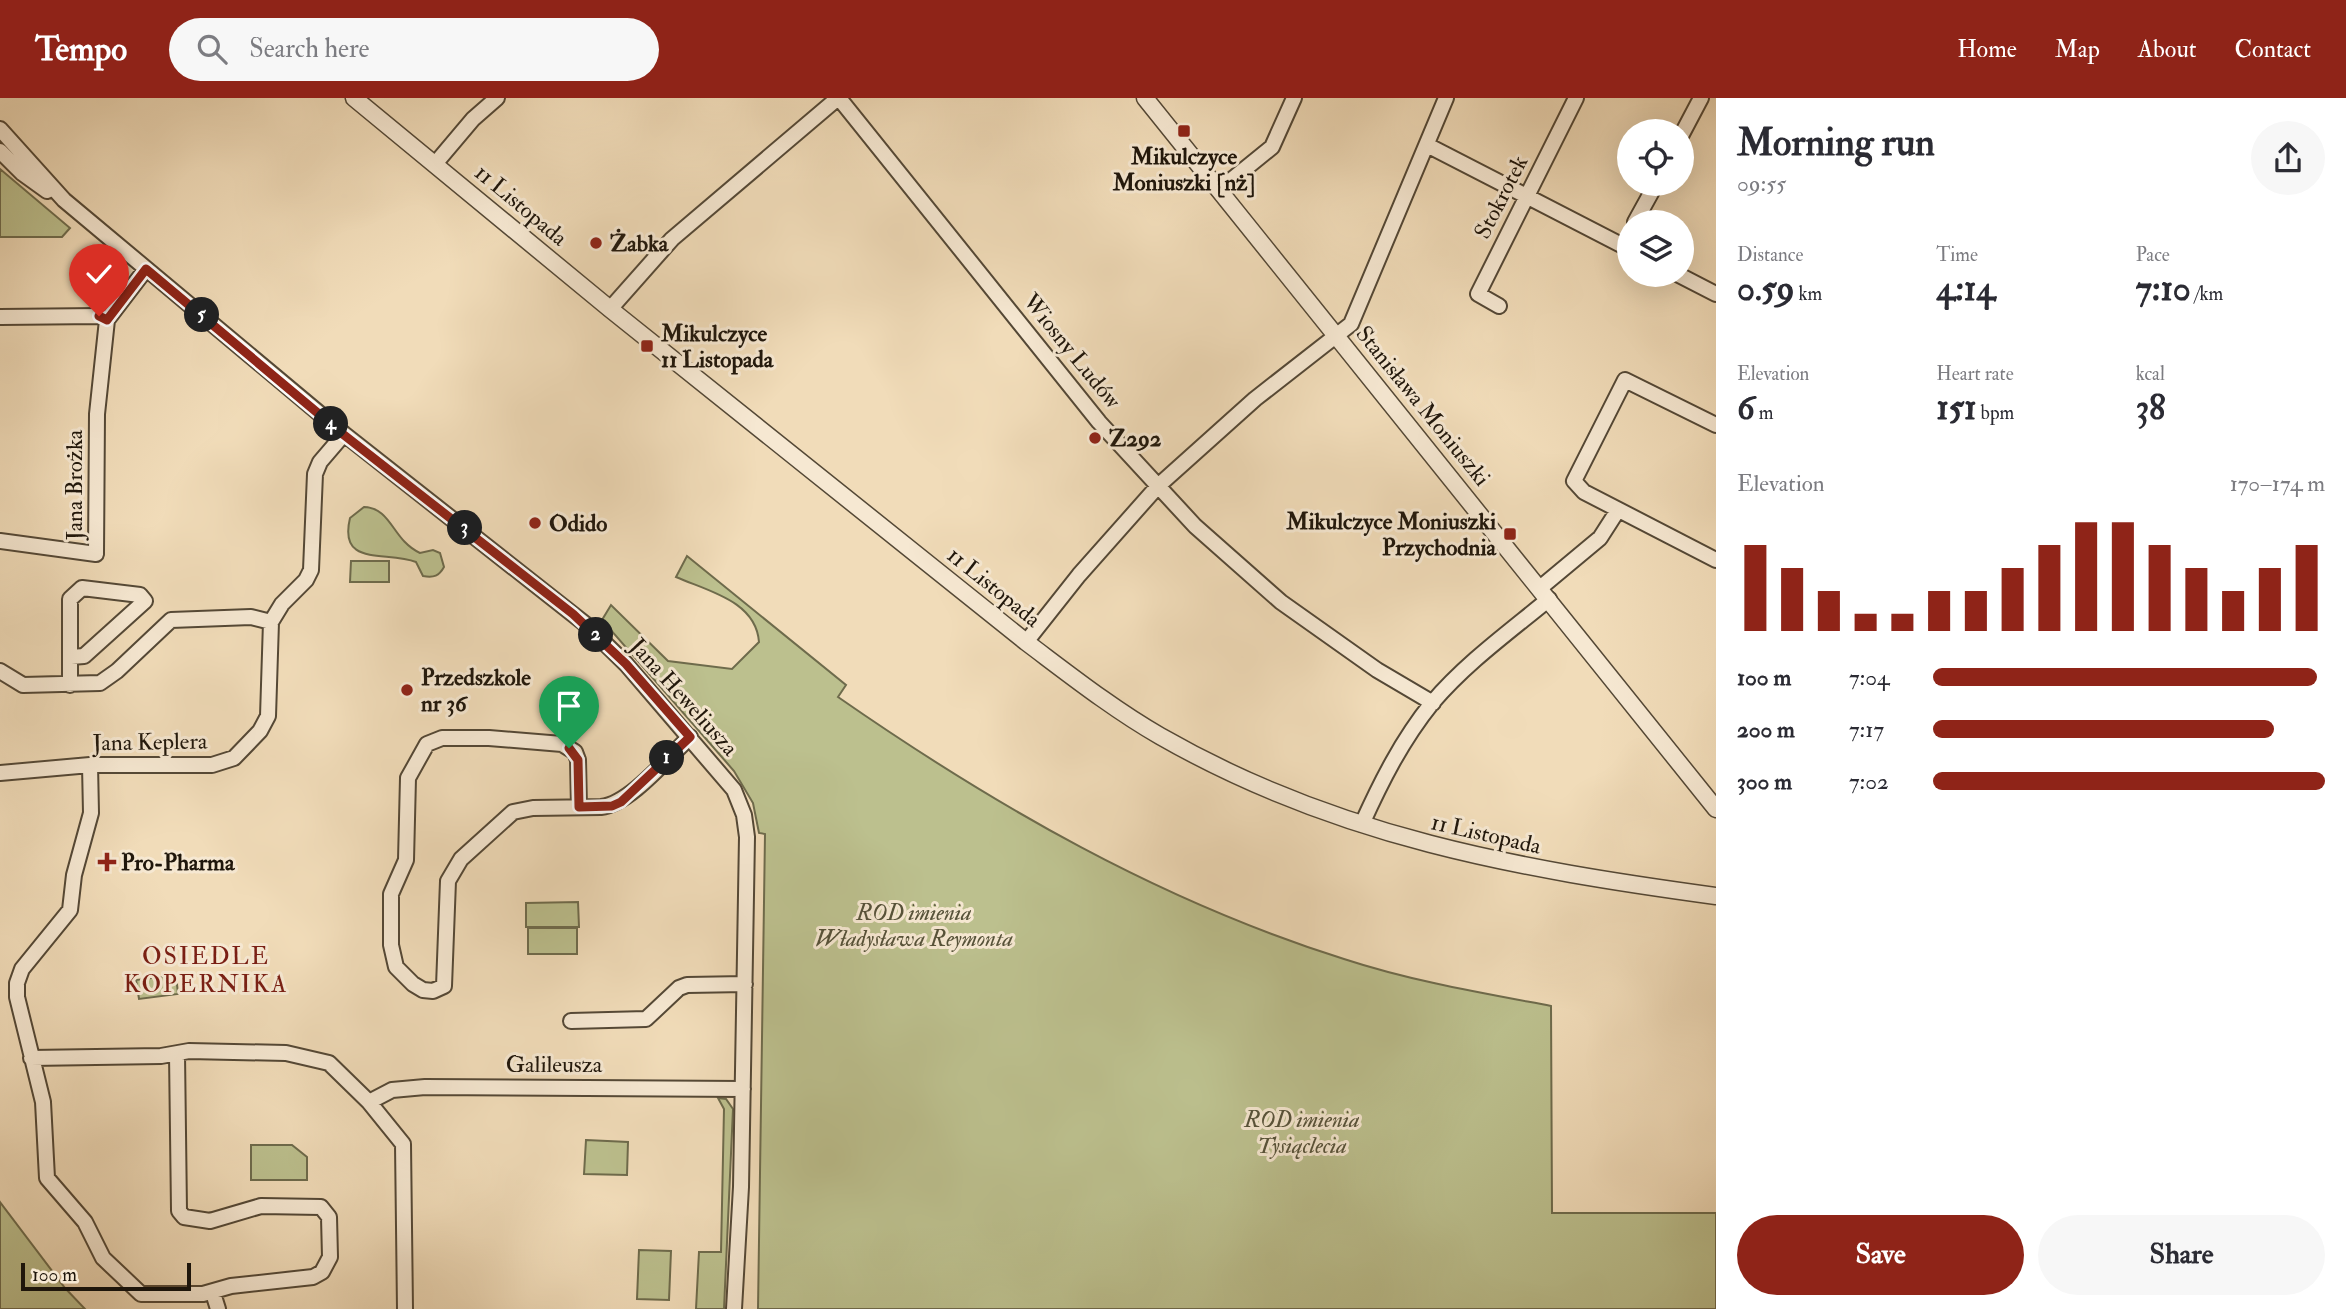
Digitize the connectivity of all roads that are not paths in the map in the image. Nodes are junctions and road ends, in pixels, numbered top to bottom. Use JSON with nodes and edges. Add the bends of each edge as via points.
{"nodes":[{"id":1,"x":354,"y":98,"type":"edge"},
{"id":2,"x":497,"y":98,"type":"edge"},
{"id":3,"x":839,"y":98,"type":"edge"},
{"id":4,"x":1145,"y":98,"type":"edge"},
{"id":5,"x":1294,"y":98,"type":"edge"},
{"id":6,"x":1447,"y":98,"type":"edge"},
{"id":7,"x":1576,"y":98,"type":"edge"},
{"id":8,"x":1701,"y":98,"type":"edge"},
{"id":9,"x":1690,"y":119,"type":"edge"},
{"id":10,"x":0,"y":129,"type":"edge"},
{"id":11,"x":1427,"y":145,"type":"junction"},
{"id":12,"x":0,"y":151,"type":"edge"},
{"id":13,"x":435,"y":164,"type":"junction"},
{"id":14,"x":1219,"y":190,"type":"junction"},
{"id":15,"x":1527,"y":195,"type":"junction"},
{"id":16,"x":64,"y":200,"type":"junction"},
{"id":17,"x":1617,"y":237,"type":"edge"},
{"id":18,"x":146,"y":269,"type":"junction"},
{"id":19,"x":1694,"y":283,"type":"edge"},
{"id":20,"x":1716,"y":294,"type":"edge"},
{"id":21,"x":1499,"y":306,"type":"dead end"},
{"id":22,"x":610,"y":309,"type":"junction"},
{"id":23,"x":0,"y":317,"type":"edge"},
{"id":24,"x":107,"y":320,"type":"junction"},
{"id":25,"x":1337,"y":336,"type":"junction"},
{"id":26,"x":1716,"y":425,"type":"edge"},
{"id":27,"x":344,"y":435,"type":"junction"},
{"id":28,"x":1158,"y":486,"type":"junction"},
{"id":29,"x":1618,"y":510,"type":"junction"},
{"id":30,"x":0,"y":541,"type":"edge"},
{"id":31,"x":1716,"y":560,"type":"edge"},
{"id":32,"x":1545,"y":594,"type":"junction"},
{"id":33,"x":271,"y":622,"type":"junction"},
{"id":34,"x":1026,"y":642,"type":"junction"},
{"id":35,"x":71,"y":657,"type":"junction"},
{"id":36,"x":0,"y":671,"type":"edge"},
{"id":37,"x":70,"y":685,"type":"junction"},
{"id":38,"x":1433,"y":703,"type":"junction"},
{"id":39,"x":690,"y":737,"type":"junction"},
{"id":40,"x":90,"y":765,"type":"junction"},
{"id":41,"x":0,"y":774,"type":"edge"},
{"id":42,"x":579,"y":807,"type":"junction"},
{"id":43,"x":1716,"y":809,"type":"edge"},
{"id":44,"x":1362,"y":824,"type":"junction"},
{"id":45,"x":1716,"y":896,"type":"edge"},
{"id":46,"x":746,"y":984,"type":"junction"},
{"id":47,"x":571,"y":1021,"type":"dead end"},
{"id":48,"x":177,"y":1054,"type":"junction"},
{"id":49,"x":31,"y":1058,"type":"junction"},
{"id":50,"x":743,"y":1089,"type":"junction"},
{"id":51,"x":369,"y":1102,"type":"junction"},
{"id":52,"x":213,"y":1293,"type":"junction"},
{"id":53,"x":218,"y":1309,"type":"edge"},
{"id":54,"x":405,"y":1309,"type":"edge"},
{"id":55,"x":734,"y":1309,"type":"edge"}],
"edges":[{"from":1,"to":13,"type":"street","name":"11 Listopada"},
{"from":2,"to":13,"type":"street","via":[[473,118]]},
{"from":3,"to":22,"type":"street","via":[[672,239]]},
{"from":3,"to":28,"type":"street","name":"Wiosny Ludów","via":[[1099,422]]},
{"from":4,"to":14,"type":"street","name":"Stanisława Moniuszki"},
{"from":5,"to":14,"type":"street","via":[[1272,147]]},
{"from":6,"to":11,"type":"street"},
{"from":7,"to":15,"type":"street","name":"Stokrotek"},
{"from":8,"to":9,"type":"street"},
{"from":10,"to":16,"type":"street","name":"Jana Heweliusza"},
{"from":11,"to":15,"type":"street"},
{"from":11,"to":25,"type":"street","via":[[1354,319]]},
{"from":12,"to":16,"type":"street","name":"Jana Heweliusza","via":[[37,185]]},
{"from":13,"to":22,"type":"street","name":"11 Listopada"},
{"from":14,"to":25,"type":"street","name":"Stanisława Moniuszki"},
{"from":15,"to":17,"type":"street"},
{"from":15,"to":21,"type":"street","name":"Stokrotek","via":[[1478,294]]},
{"from":16,"to":18,"type":"street","name":"Jana Heweliusza"},
{"from":18,"to":24,"type":"street"},
{"from":18,"to":27,"type":"street","name":"Jana Heweliusza"},
{"from":19,"to":20,"type":"street"},
{"from":22,"to":34,"type":"street","name":"11 Listopada"},
{"from":23,"to":24,"type":"street","via":[[99,316]]},
{"from":24,"to":30,"type":"street","name":"Jana Brożka","via":[[97,414],[96,555]]},
{"from":25,"to":28,"type":"street","via":[[1255,399]]},
{"from":25,"to":32,"type":"street","name":"Stanisława Moniuszki"},
{"from":26,"to":29,"type":"street","via":[[1625,380],[1574,481],[1579,490]]},
{"from":27,"to":33,"type":"street","via":[[315,474],[311,570]]},
{"from":27,"to":39,"type":"street","name":"Jana Heweliusza","via":[[584,623]]},
{"from":28,"to":34,"type":"street"},
{"from":28,"to":38,"type":"street","name":"Wiosny Ludów","via":[[1233,562],[1281,601],[1377,670]]},
{"from":29,"to":31,"type":"street"},
{"from":29,"to":32,"type":"street","via":[[1600,538]]},
{"from":32,"to":38,"type":"street"},
{"from":32,"to":43,"type":"street","name":"Stanisława Moniuszki"},
{"from":33,"to":37,"type":"street","via":[[251,617],[171,620],[108,679]]},
{"from":33,"to":40,"type":"street","name":"Jana Keplera","via":[[268,716],[234,758],[212,765]]},
{"from":34,"to":44,"type":"street","name":"11 Listopada","via":[[1085,688],[1161,737],[1253,783]]},
{"from":35,"to":35,"type":"street","via":[[84,656],[145,601],[140,595],[82,588],[75,592],[70,599]]},
{"from":35,"to":37,"type":"street"},
{"from":36,"to":37,"type":"street","via":[[23,685]]},
{"from":38,"to":44,"type":"street","via":[[1394,759]]},
{"from":39,"to":42,"type":"street","via":[[621,802]]},
{"from":39,"to":46,"type":"street","name":"Jana Heweliusza","via":[[734,790],[744,816]]},
{"from":40,"to":41,"type":"street","name":"Jana Keplera"},
{"from":40,"to":49,"type":"street","via":[[91,813],[70,910],[22,969],[17,983]]},
{"from":42,"to":42,"type":"street","via":[[513,812],[470,849],[448,881],[447,980],[440,989],[423,990],[396,967],[391,903],[405,866],[408,778],[420,752],[433,740],[489,738],[562,744],[575,752],[578,760]]},
{"from":44,"to":45,"type":"street","name":"11 Listopada","via":[[1528,869]]},
{"from":46,"to":47,"type":"street","name":"Galileusza","via":[[687,985],[646,1019]]},
{"from":46,"to":50,"type":"street","name":"Jana Heweliusza"},
{"from":48,"to":49,"type":"street"},
{"from":48,"to":51,"type":"street","via":[[273,1052],[314,1057],[338,1070]]},
{"from":48,"to":52,"type":"street","via":[[178,1201],[184,1217],[210,1221],[261,1206],[313,1205],[329,1217],[330,1257],[321,1272]]},
{"from":49,"to":52,"type":"street","via":[[44,1112],[47,1178],[85,1222],[98,1252],[141,1294]]},
{"from":50,"to":51,"type":"street","name":"Galileusza","via":[[425,1087],[392,1090]]},
{"from":50,"to":55,"type":"street","name":"Jana Heweliusza"},
{"from":51,"to":54,"type":"street","via":[[397,1133],[405,1157]]},
{"from":52,"to":53,"type":"street"}]}
